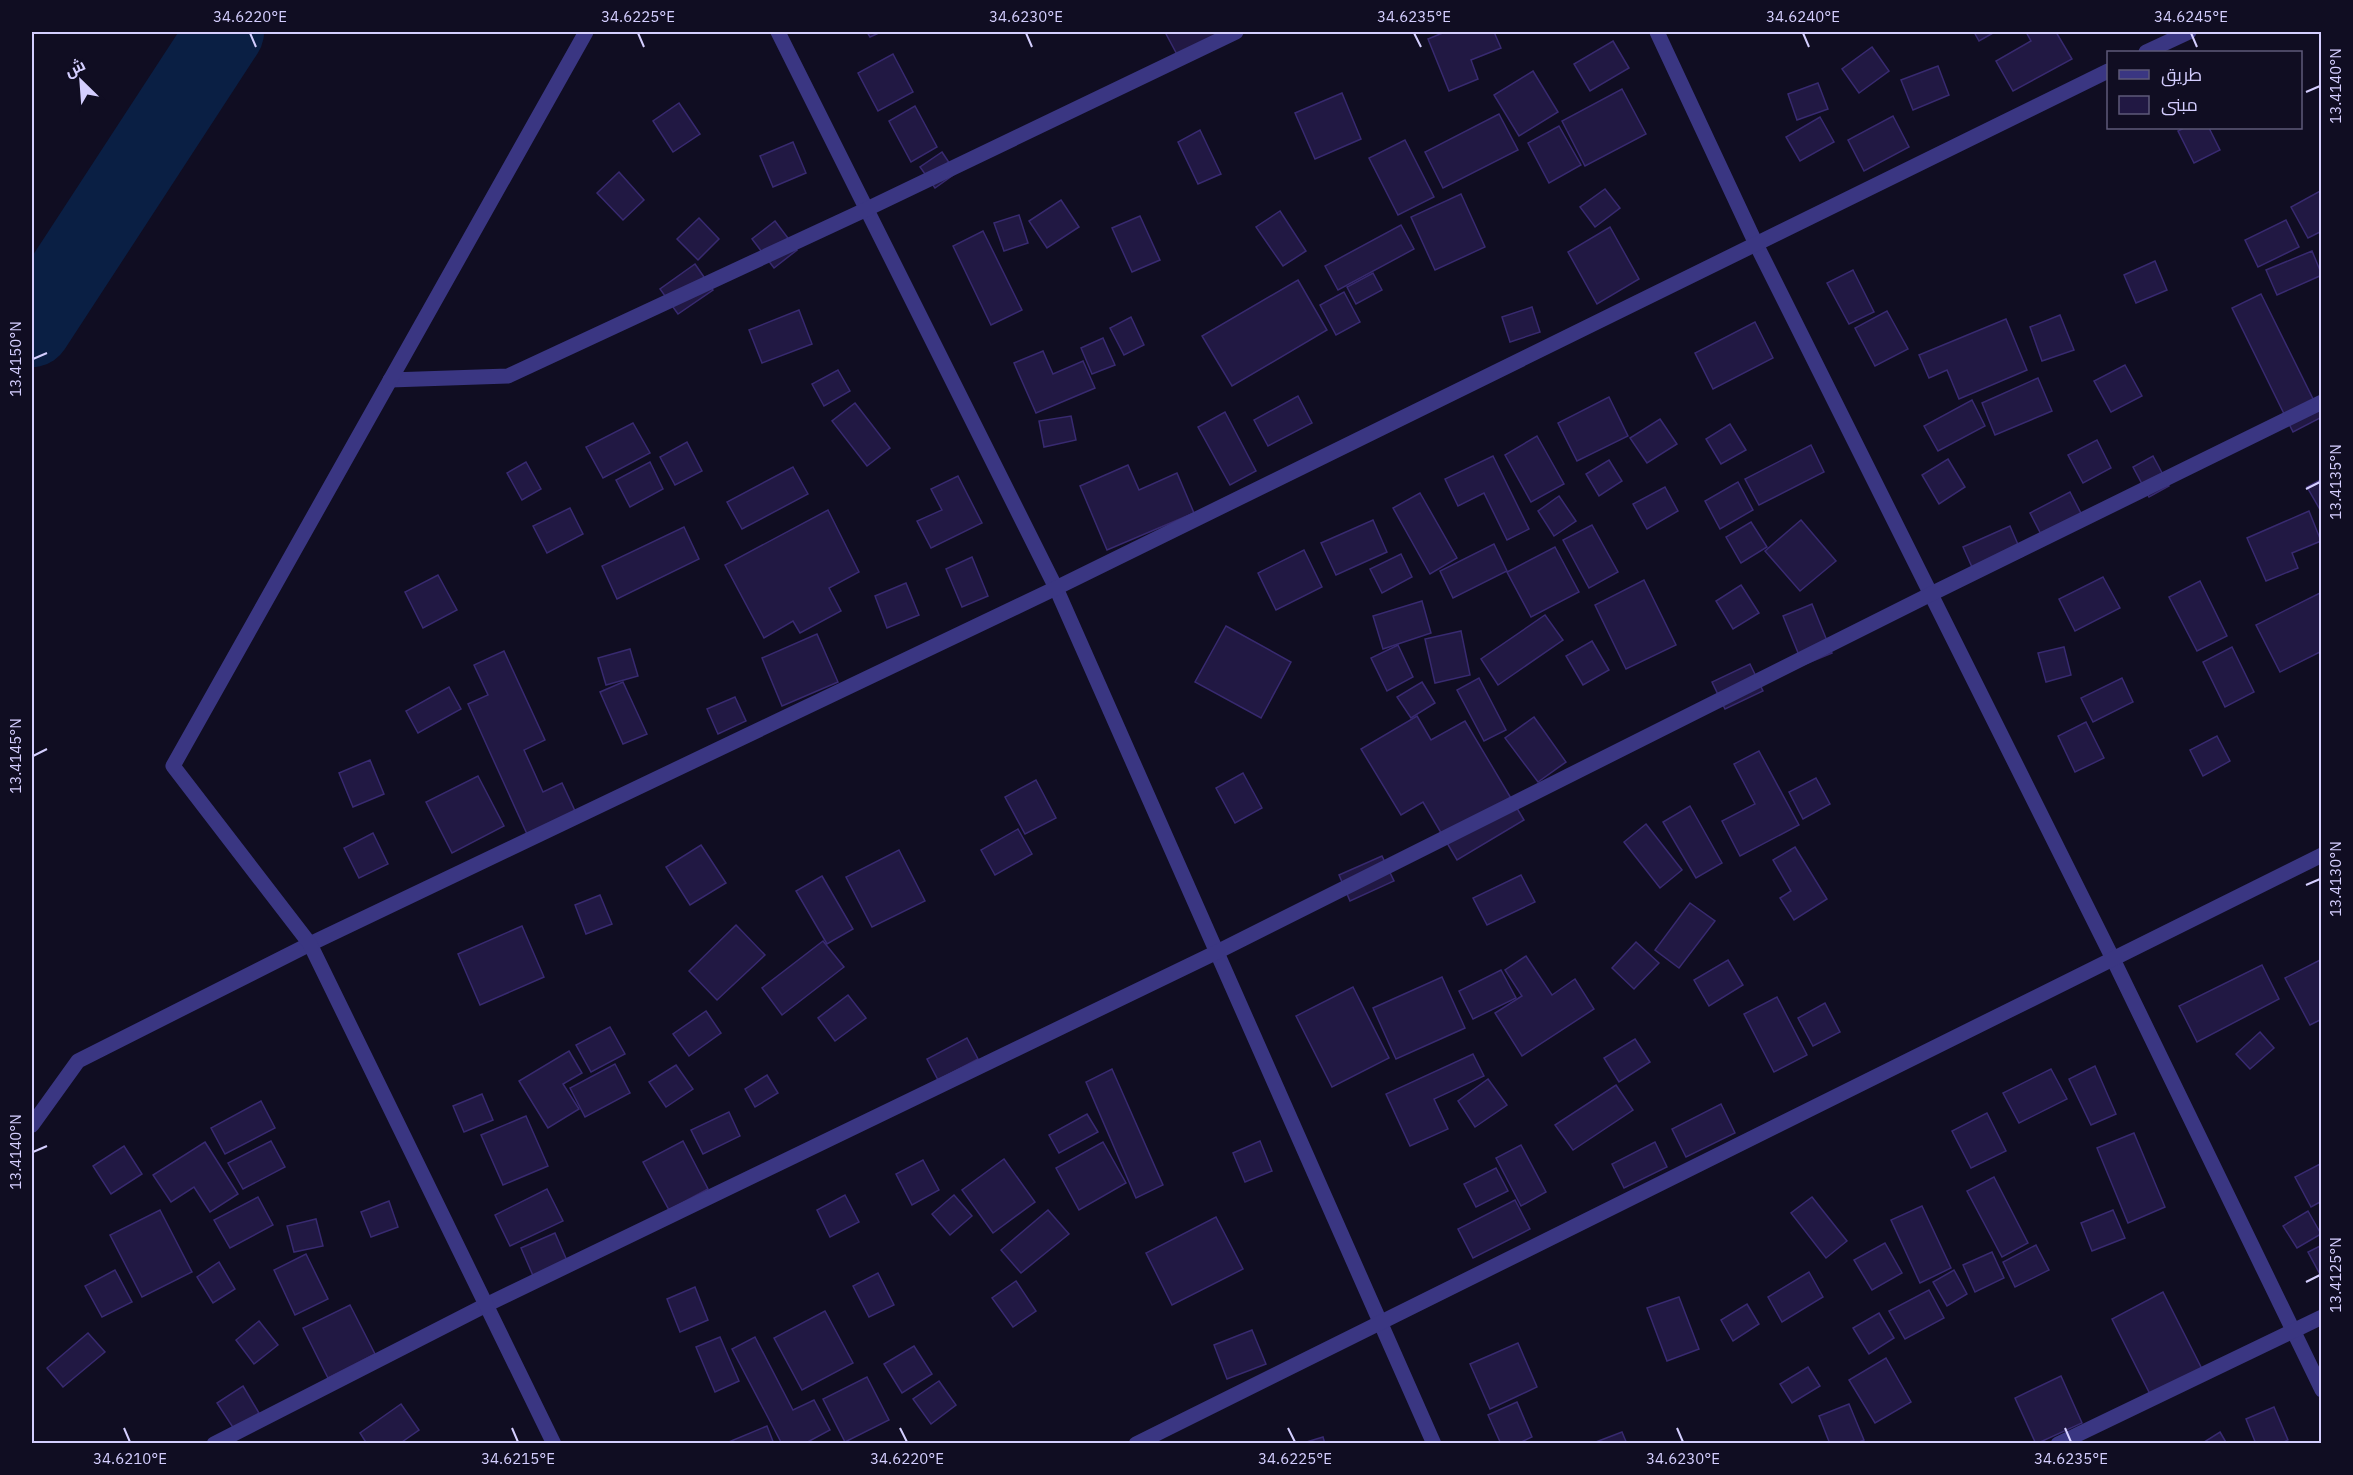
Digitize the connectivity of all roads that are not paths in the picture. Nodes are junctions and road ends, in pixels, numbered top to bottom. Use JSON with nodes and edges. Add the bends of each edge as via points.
{"nodes":[{"id":1,"x":586,"y":32,"type":"edge"},
{"id":2,"x":778,"y":32,"type":"edge"},
{"id":3,"x":1236,"y":32,"type":"edge"},
{"id":4,"x":1657,"y":32,"type":"edge"},
{"id":5,"x":2189,"y":32,"type":"edge"},
{"id":6,"x":2148,"y":51,"type":"edge"},
{"id":7,"x":2107,"y":72,"type":"edge"},
{"id":8,"x":867,"y":209,"type":"junction"},
{"id":9,"x":1756,"y":244,"type":"junction"},
{"id":10,"x":390,"y":380,"type":"junction"},
{"id":11,"x":2322,"y":402,"type":"edge"},
{"id":12,"x":1056,"y":588,"type":"junction"},
{"id":13,"x":1931,"y":594,"type":"junction"},
{"id":14,"x":2322,"y":855,"type":"edge"},
{"id":15,"x":310,"y":944,"type":"junction"},
{"id":16,"x":1217,"y":952,"type":"junction"},
{"id":17,"x":2113,"y":959,"type":"junction"},
{"id":18,"x":32,"y":1125,"type":"edge"},
{"id":19,"x":486,"y":1305,"type":"junction"},
{"id":20,"x":2322,"y":1317,"type":"edge"},
{"id":21,"x":1380,"y":1323,"type":"junction"},
{"id":22,"x":2293,"y":1331,"type":"junction"},
{"id":23,"x":2322,"y":1390,"type":"edge"},
{"id":24,"x":214,"y":1443,"type":"edge"},
{"id":25,"x":554,"y":1443,"type":"edge"},
{"id":26,"x":1136,"y":1443,"type":"edge"},
{"id":27,"x":1434,"y":1443,"type":"edge"},
{"id":28,"x":2058,"y":1443,"type":"edge"}],
"edges":[{"from":1,"to":10,"type":"street"},
{"from":2,"to":8,"type":"street"},
{"from":3,"to":8,"type":"street"},
{"from":4,"to":9,"type":"street"},
{"from":5,"to":6,"type":"street"},
{"from":7,"to":9,"type":"street"},
{"from":8,"to":10,"type":"street","via":[[508,376]]},
{"from":8,"to":12,"type":"street"},
{"from":9,"to":12,"type":"street"},
{"from":9,"to":13,"type":"street"},
{"from":10,"to":15,"type":"street","via":[[173,766]]},
{"from":11,"to":13,"type":"street"},
{"from":12,"to":15,"type":"street"},
{"from":12,"to":16,"type":"street"},
{"from":13,"to":16,"type":"street"},
{"from":13,"to":17,"type":"street"},
{"from":14,"to":17,"type":"street"},
{"from":15,"to":18,"type":"street","via":[[78,1060]]},
{"from":15,"to":19,"type":"street"},
{"from":16,"to":19,"type":"street"},
{"from":16,"to":21,"type":"street"},
{"from":17,"to":21,"type":"street"},
{"from":17,"to":22,"type":"street"},
{"from":19,"to":24,"type":"street"},
{"from":19,"to":25,"type":"street"},
{"from":20,"to":22,"type":"street"},
{"from":21,"to":26,"type":"street"},
{"from":21,"to":27,"type":"street"},
{"from":22,"to":23,"type":"street"},
{"from":22,"to":28,"type":"street"}]}
